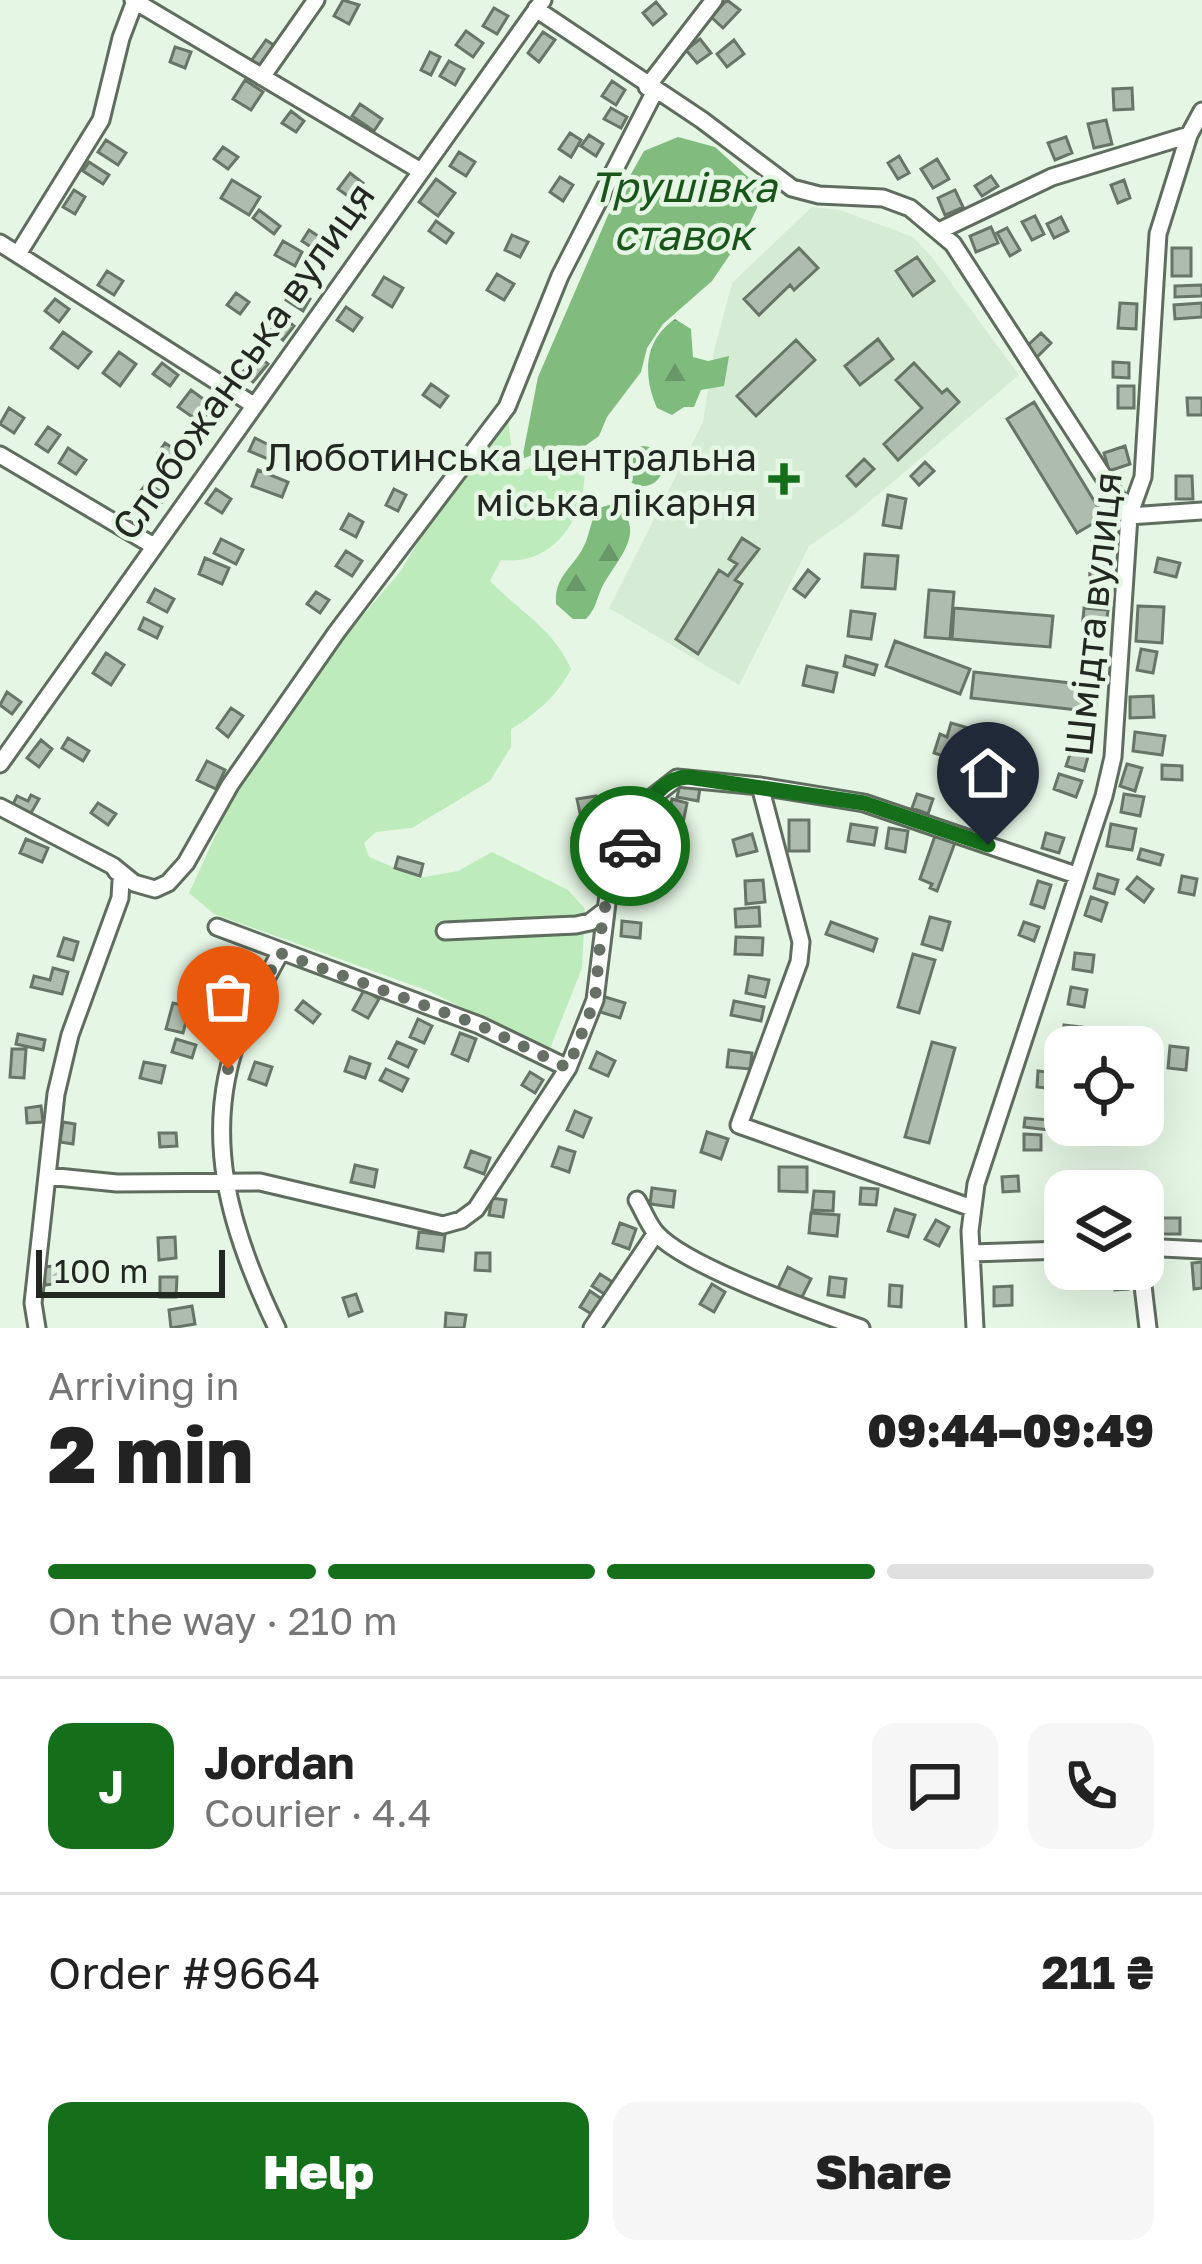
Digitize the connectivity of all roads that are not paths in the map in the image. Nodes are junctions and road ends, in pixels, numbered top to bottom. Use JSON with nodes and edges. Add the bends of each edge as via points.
{"nodes":[{"id":1,"x":316,"y":0,"type":"edge"},
{"id":2,"x":714,"y":0,"type":"edge"},
{"id":3,"x":134,"y":1,"type":"edge"},
{"id":4,"x":539,"y":5,"type":"edge"},
{"id":5,"x":262,"y":77,"type":"junction"},
{"id":6,"x":651,"y":89,"type":"junction"},
{"id":7,"x":1202,"y":111,"type":"edge"},
{"id":8,"x":1189,"y":135,"type":"junction"},
{"id":9,"x":419,"y":170,"type":"junction"},
{"id":10,"x":939,"y":231,"type":"junction"},
{"id":11,"x":0,"y":243,"type":"edge"},
{"id":12,"x":18,"y":254,"type":"junction"},
{"id":13,"x":252,"y":404,"type":"junction"},
{"id":14,"x":0,"y":454,"type":"edge"},
{"id":15,"x":1202,"y":511,"type":"edge"},
{"id":16,"x":1129,"y":515,"type":"junction"},
{"id":17,"x":152,"y":545,"type":"junction"},
{"id":18,"x":0,"y":764,"type":"edge"},
{"id":19,"x":760,"y":786,"type":"junction"},
{"id":20,"x":0,"y":807,"type":"edge"},
{"id":21,"x":117,"y":873,"type":"junction"},
{"id":22,"x":1076,"y":875,"type":"junction"},
{"id":23,"x":143,"y":896,"type":"dead end"},
{"id":24,"x":603,"y":912,"type":"junction"},
{"id":25,"x":217,"y":927,"type":"dead end"},
{"id":26,"x":446,"y":931,"type":"dead end"},
{"id":27,"x":280,"y":953,"type":"junction"},
{"id":28,"x":568,"y":1068,"type":"junction"},
{"id":29,"x":47,"y":1176,"type":"junction"},
{"id":30,"x":223,"y":1180,"type":"junction"},
{"id":31,"x":637,"y":1200,"type":"dead end"},
{"id":32,"x":972,"y":1208,"type":"junction"},
{"id":33,"x":656,"y":1233,"type":"junction"},
{"id":34,"x":1164,"y":1248,"type":"edge"},
{"id":35,"x":1202,"y":1250,"type":"edge"},
{"id":36,"x":1044,"y":1251,"type":"edge"},
{"id":37,"x":971,"y":1253,"type":"junction"},
{"id":38,"x":1143,"y":1290,"type":"edge"},
{"id":39,"x":33,"y":1328,"type":"edge"},
{"id":40,"x":277,"y":1328,"type":"edge"},
{"id":41,"x":592,"y":1328,"type":"edge"},
{"id":42,"x":861,"y":1328,"type":"edge"},
{"id":43,"x":975,"y":1328,"type":"edge"},
{"id":44,"x":1148,"y":1328,"type":"edge"}],
"edges":[{"from":1,"to":5,"type":"street"},
{"from":2,"to":6,"type":"street"},
{"from":3,"to":5,"type":"street"},
{"from":3,"to":12,"type":"street","via":[[101,120]]},
{"from":4,"to":6,"type":"street"},
{"from":4,"to":9,"type":"street","name":"Слобожанська вулиця"},
{"from":5,"to":9,"type":"street"},
{"from":6,"to":10,"type":"street","via":[[792,188],[883,198]]},
{"from":6,"to":21,"type":"street","via":[[507,407],[336,633],[178,874],[155,890]]},
{"from":7,"to":8,"type":"street","name":"Шмідта вулиця"},
{"from":8,"to":10,"type":"street","via":[[1052,177]]},
{"from":8,"to":16,"type":"street","name":"Шмідта вулиця","via":[[1157,234],[1143,477]]},
{"from":9,"to":13,"type":"street","name":"Слобожанська вулиця"},
{"from":10,"to":16,"type":"street"},
{"from":11,"to":12,"type":"street"},
{"from":12,"to":13,"type":"street"},
{"from":13,"to":17,"type":"street","name":"Слобожанська вулиця"},
{"from":14,"to":17,"type":"street"},
{"from":15,"to":16,"type":"street"},
{"from":16,"to":22,"type":"street","name":"Шмідта вулиця","via":[[1113,757]]},
{"from":17,"to":18,"type":"street","name":"Слобожанська вулиця"},
{"from":19,"to":22,"type":"street","via":[[864,803]]},
{"from":19,"to":24,"type":"street","via":[[669,780]]},
{"from":19,"to":32,"type":"street","via":[[797,922],[799,962],[739,1125]]},
{"from":20,"to":21,"type":"street"},
{"from":21,"to":23,"type":"street"},
{"from":21,"to":29,"type":"street","via":[[120,898],[56,1094]]},
{"from":22,"to":32,"type":"street","name":"Шмідта вулиця"},
{"from":24,"to":26,"type":"street","via":[[575,925]]},
{"from":24,"to":28,"type":"street","via":[[595,1000]]},
{"from":25,"to":27,"type":"street"},
{"from":27,"to":28,"type":"street","via":[[479,1025]]},
{"from":27,"to":30,"type":"street","via":[[228,1069],[219,1121]]},
{"from":28,"to":30,"type":"street","via":[[476,1209],[460,1220],[443,1225]]},
{"from":29,"to":30,"type":"street"},
{"from":29,"to":39,"type":"street"},
{"from":30,"to":40,"type":"street"},
{"from":31,"to":33,"type":"street"},
{"from":32,"to":37,"type":"street","name":"Шмідта вулиця"},
{"from":33,"to":41,"type":"street"},
{"from":33,"to":42,"type":"street","via":[[689,1256]]},
{"from":34,"to":35,"type":"street"},
{"from":36,"to":37,"type":"street"},
{"from":37,"to":43,"type":"street","name":"Шмідта вулиця"},
{"from":38,"to":44,"type":"street"}]}
